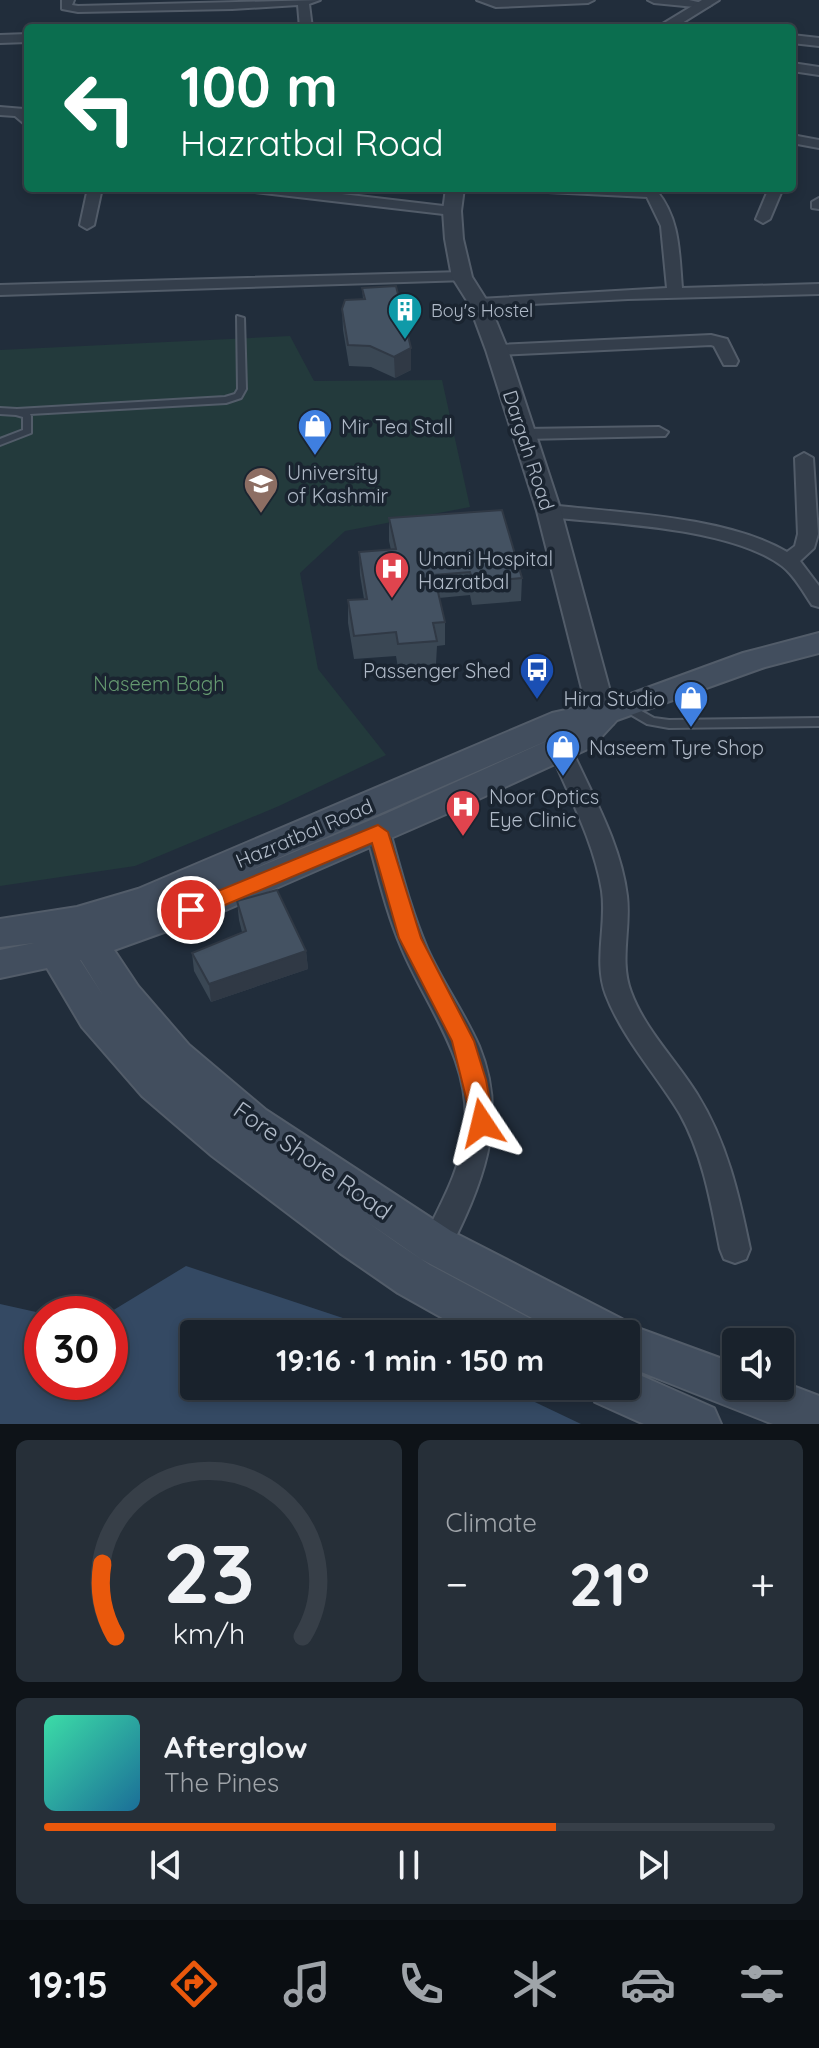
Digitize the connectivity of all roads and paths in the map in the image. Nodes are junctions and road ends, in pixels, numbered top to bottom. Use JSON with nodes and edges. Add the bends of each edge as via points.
{"nodes":[{"id":1,"x":68,"y":0,"type":"edge"},
{"id":2,"x":314,"y":0,"type":"edge"},
{"id":3,"x":483,"y":0,"type":"edge"},
{"id":4,"x":588,"y":0,"type":"edge"},
{"id":5,"x":654,"y":0,"type":"edge"},
{"id":6,"x":303,"y":1,"type":"edge"},
{"id":7,"x":708,"y":2,"type":"edge"},
{"id":8,"x":233,"y":3,"type":"edge"},
{"id":9,"x":306,"y":24,"type":"edge"},
{"id":10,"x":670,"y":24,"type":"edge"},
{"id":11,"x":24,"y":38,"type":"edge"},
{"id":12,"x":0,"y":39,"type":"edge"},
{"id":13,"x":796,"y":39,"type":"edge"},
{"id":14,"x":819,"y":42,"type":"edge"},
{"id":15,"x":796,"y":68,"type":"edge"},
{"id":16,"x":819,"y":71,"type":"edge"},
{"id":17,"x":0,"y":111,"type":"edge"},
{"id":18,"x":24,"y":118,"type":"edge"},
{"id":19,"x":796,"y":140,"type":"edge"},
{"id":20,"x":819,"y":144,"type":"edge"},
{"id":21,"x":94,"y":192,"type":"edge"},
{"id":22,"x":324,"y":192,"type":"edge"},
{"id":23,"x":654,"y":192,"type":"edge"},
{"id":24,"x":774,"y":192,"type":"edge"},
{"id":25,"x":453,"y":200,"type":"edge"},
{"id":26,"x":763,"y":219,"type":"dead end"},
{"id":27,"x":87,"y":225,"type":"dead end"},
{"id":28,"x":462,"y":277,"type":"junction"},
{"id":29,"x":819,"y":289,"type":"edge"},
{"id":30,"x":0,"y":290,"type":"edge"},
{"id":31,"x":675,"y":293,"type":"junction"},
{"id":32,"x":479,"y":304,"type":"junction"},
{"id":33,"x":240,"y":318,"type":"dead end"},
{"id":34,"x":497,"y":350,"type":"junction"},
{"id":35,"x":730,"y":361,"type":"dead end"},
{"id":36,"x":0,"y":411,"type":"edge"},
{"id":37,"x":17,"y":412,"type":"junction"},
{"id":38,"x":659,"y":432,"type":"dead end"},
{"id":39,"x":524,"y":434,"type":"junction"},
{"id":40,"x":0,"y":442,"type":"edge"},
{"id":41,"x":804,"y":458,"type":"dead end"},
{"id":42,"x":549,"y":511,"type":"junction"},
{"id":43,"x":788,"y":561,"type":"junction"},
{"id":44,"x":819,"y":601,"type":"edge"},
{"id":45,"x":819,"y":643,"type":"edge"},
{"id":46,"x":615,"y":712,"type":"junction"},
{"id":47,"x":819,"y":722,"type":"edge"},
{"id":48,"x":560,"y":748,"type":"junction"},
{"id":49,"x":378,"y":832,"type":"junction"},
{"id":50,"x":0,"y":933,"type":"edge"},
{"id":51,"x":68,"y":936,"type":"junction"},
{"id":52,"x":0,"y":964,"type":"edge"},
{"id":53,"x":436,"y":1245,"type":"junction"},
{"id":54,"x":735,"y":1249,"type":"dead end"},
{"id":55,"x":490,"y":1320,"type":"edge"},
{"id":56,"x":579,"y":1320,"type":"edge"},
{"id":57,"x":640,"y":1349,"type":"edge"},
{"id":58,"x":640,"y":1399,"type":"edge"},
{"id":59,"x":819,"y":1419,"type":"edge"},
{"id":60,"x":697,"y":1424,"type":"edge"}],
"edges":[{"from":1,"to":8,"type":"street","via":[[66,7],[78,9]]},
{"from":2,"to":6,"type":"street"},
{"from":3,"to":4,"type":"street"},
{"from":5,"to":7,"type":"street"},
{"from":6,"to":8,"type":"street"},
{"from":6,"to":9,"type":"street"},
{"from":7,"to":10,"type":"street"},
{"from":11,"to":12,"type":"street"},
{"from":13,"to":14,"type":"street"},
{"from":15,"to":16,"type":"street"},
{"from":17,"to":18,"type":"street","via":[[19,112]]},
{"from":19,"to":20,"type":"street"},
{"from":21,"to":27,"type":"street"},
{"from":22,"to":25,"type":"street"},
{"from":23,"to":31,"type":"street","via":[[665,218]]},
{"from":24,"to":26,"type":"street"},
{"from":25,"to":28,"type":"street","name":"Dargah Road"},
{"from":28,"to":30,"type":"street"},
{"from":28,"to":32,"type":"street","name":"Dargah Road"},
{"from":29,"to":31,"type":"street"},
{"from":31,"to":32,"type":"street"},
{"from":32,"to":34,"type":"street","name":"Dargah Road"},
{"from":33,"to":37,"type":"lane","via":[[238,396]]},
{"from":34,"to":35,"type":"street","via":[[711,340],[721,342]]},
{"from":34,"to":39,"type":"street","name":"Dargah Road"},
{"from":36,"to":37,"type":"lane"},
{"from":37,"to":40,"type":"lane","via":[[27,416],[28,431]]},
{"from":38,"to":39,"type":"street"},
{"from":39,"to":42,"type":"street","name":"Dargah Road"},
{"from":41,"to":43,"type":"street","via":[[808,534],[804,548]]},
{"from":42,"to":43,"type":"street","via":[[700,532]]},
{"from":42,"to":46,"type":"street","name":"Dargah Road"},
{"from":43,"to":44,"type":"street"},
{"from":45,"to":46,"type":"main road","name":"Hazratbal Road","via":[[737,664]]},
{"from":46,"to":47,"type":"lane","via":[[669,724]]},
{"from":46,"to":48,"type":"main road","name":"Hazratbal Road"},
{"from":46,"to":51,"type":"main road","name":"Hazratbal Road","via":[[563,721]]},
{"from":48,"to":49,"type":"main road","name":"Hazratbal Road"},
{"from":48,"to":54,"type":"street","via":[[610,872],[616,988],[629,1018],[691,1108],[720,1173]]},
{"from":49,"to":51,"type":"main road","name":"Hazratbal Road","via":[[165,922]]},
{"from":49,"to":53,"type":"street","via":[[410,938],[463,1041],[482,1123],[461,1199]]},
{"from":50,"to":51,"type":"main road","name":"Hazratbal Road"},
{"from":51,"to":52,"type":"main road","name":"Hazratbal Road"},
{"from":51,"to":53,"type":"main road","name":"Fore Shore Road","via":[[186,1065],[252,1122]]},
{"from":51,"to":55,"type":"main road","name":"Fore Shore Road","via":[[123,1050],[166,1094],[227,1146],[413,1278]]},
{"from":53,"to":56,"type":"main road","name":"Fore Shore Road"},
{"from":57,"to":59,"type":"main road"},
{"from":58,"to":60,"type":"main road"}]}
